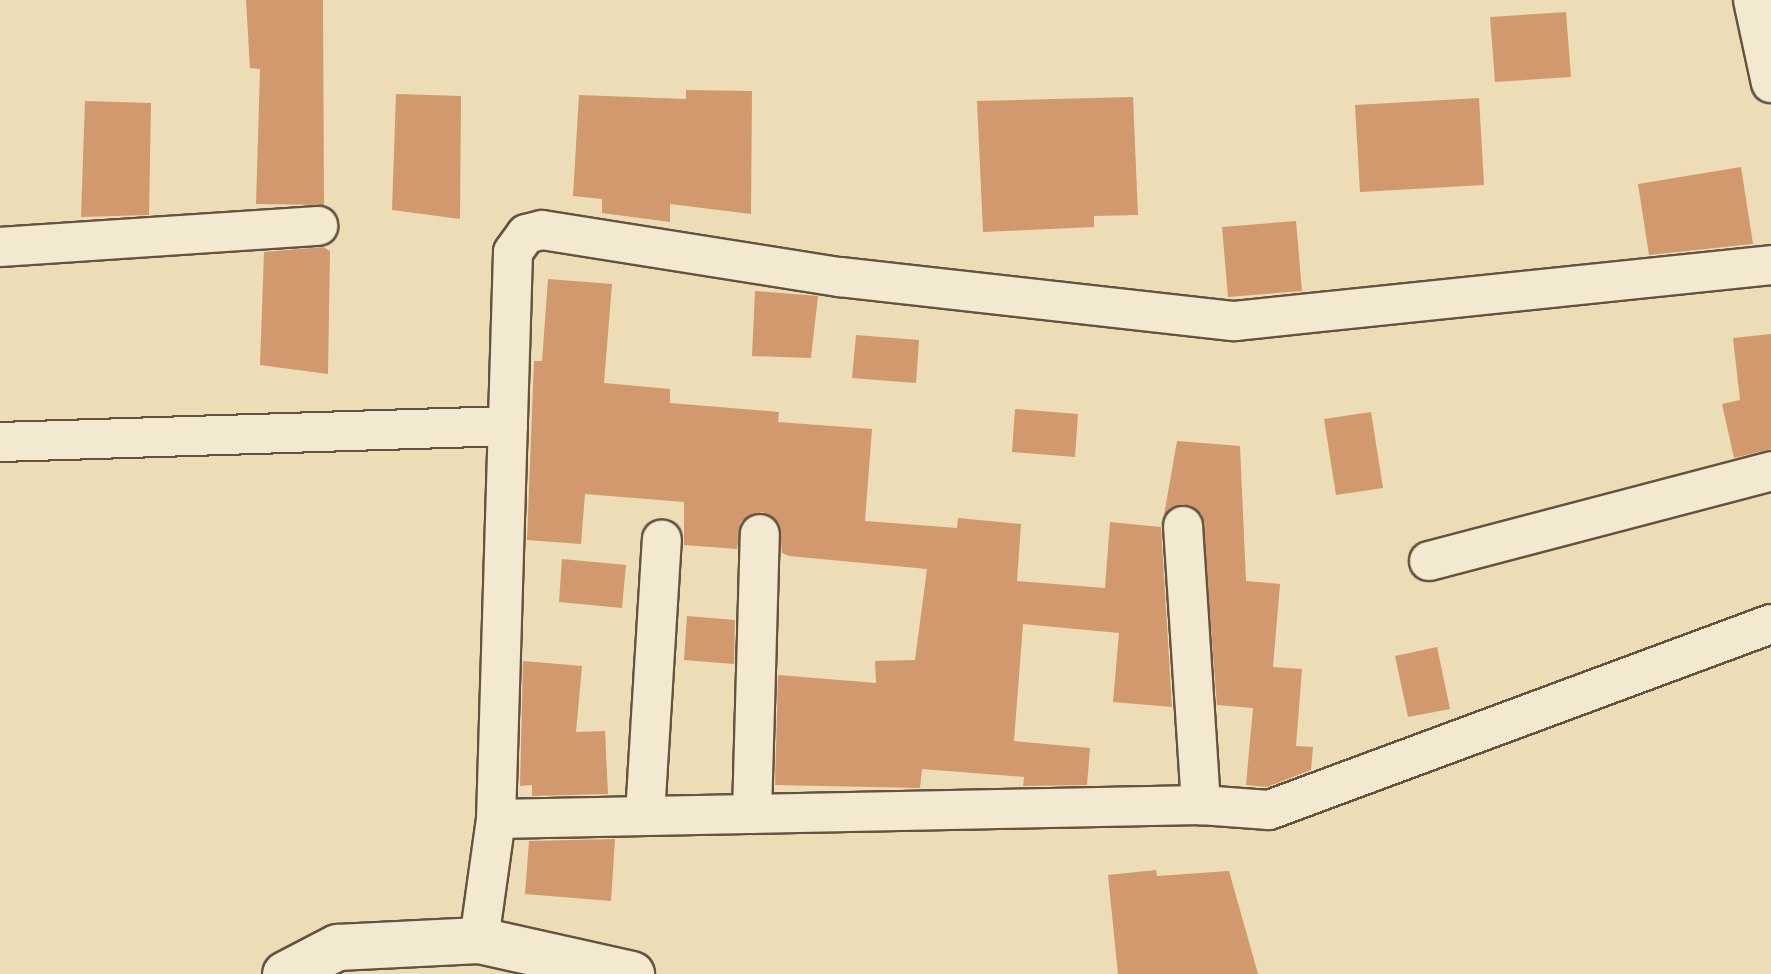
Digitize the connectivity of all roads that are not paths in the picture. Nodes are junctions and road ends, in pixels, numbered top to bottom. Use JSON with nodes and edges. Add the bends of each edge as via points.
{"nodes":[{"id":1,"x":1753,"y":0,"type":"edge"},
{"id":2,"x":1771,"y":84,"type":"edge"},
{"id":3,"x":318,"y":226,"type":"dead end"},
{"id":4,"x":0,"y":246,"type":"edge"},
{"id":5,"x":1771,"y":265,"type":"edge"},
{"id":6,"x":508,"y":426,"type":"junction"},
{"id":7,"x":0,"y":442,"type":"edge"},
{"id":8,"x":1771,"y":471,"type":"edge"},
{"id":9,"x":1184,"y":526,"type":"dead end"},
{"id":10,"x":760,"y":534,"type":"dead end"},
{"id":11,"x":662,"y":540,"type":"dead end"},
{"id":12,"x":1429,"y":561,"type":"dead end"},
{"id":13,"x":1771,"y":624,"type":"edge"},
{"id":14,"x":1201,"y":805,"type":"junction"},
{"id":15,"x":752,"y":814,"type":"junction"},
{"id":16,"x":645,"y":815,"type":"junction"},
{"id":17,"x":496,"y":819,"type":"junction"},
{"id":18,"x":479,"y":940,"type":"junction"},
{"id":19,"x":285,"y":974,"type":"edge"},
{"id":20,"x":631,"y":974,"type":"edge"}],
"edges":[{"from":1,"to":2,"type":"street"},
{"from":3,"to":4,"type":"street"},
{"from":5,"to":6,"type":"street","via":[[1235,321],[840,277],[542,230],[526,234],[513,252]]},
{"from":6,"to":7,"type":"street"},
{"from":6,"to":17,"type":"street"},
{"from":8,"to":12,"type":"street"},
{"from":9,"to":14,"type":"street"},
{"from":10,"to":15,"type":"street"},
{"from":11,"to":16,"type":"street"},
{"from":13,"to":14,"type":"street","via":[[1270,810]]},
{"from":14,"to":15,"type":"street"},
{"from":15,"to":16,"type":"street"},
{"from":16,"to":17,"type":"street"},
{"from":17,"to":18,"type":"street"},
{"from":18,"to":19,"type":"street","via":[[337,947]]},
{"from":18,"to":20,"type":"street"}]}
